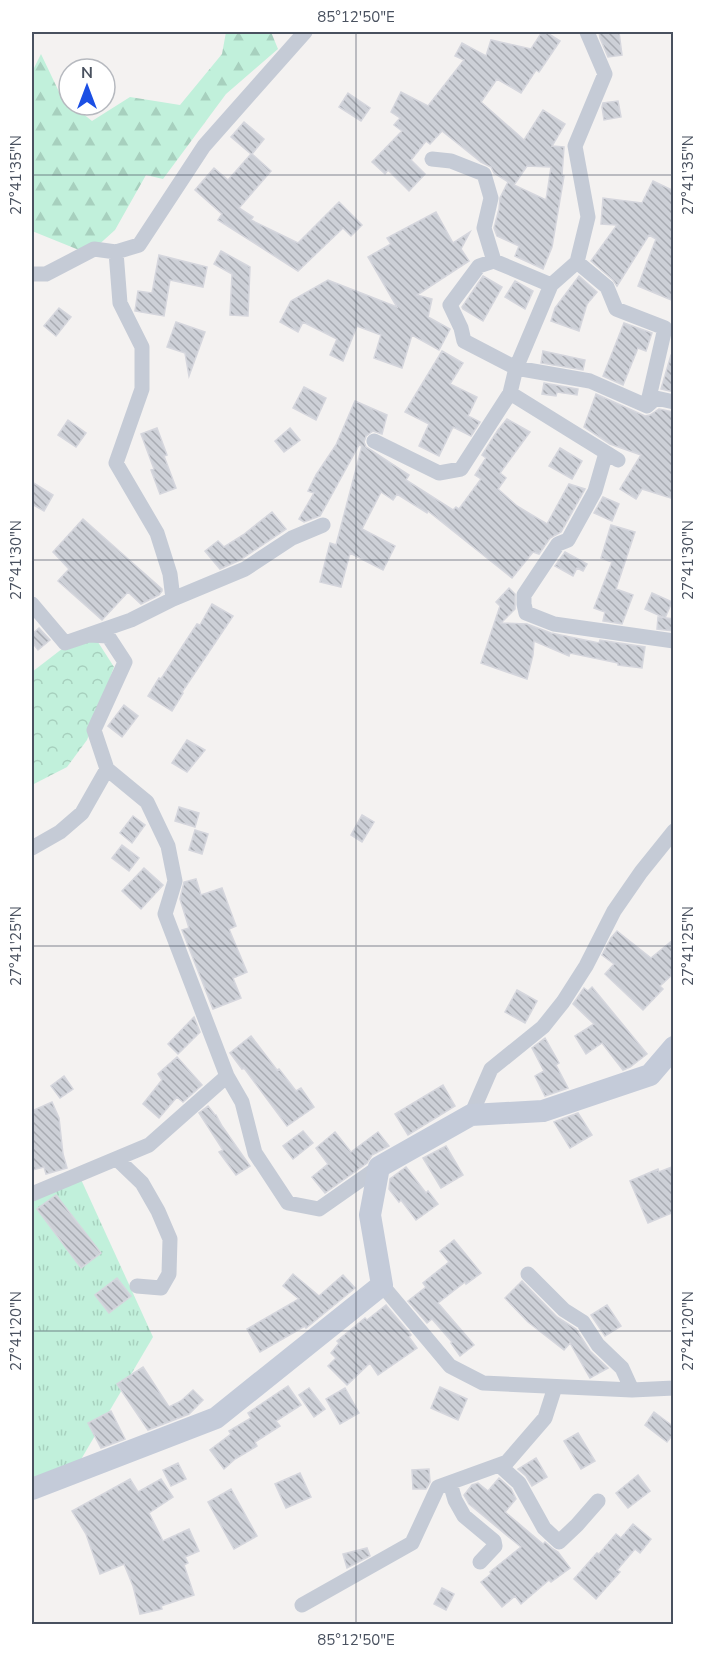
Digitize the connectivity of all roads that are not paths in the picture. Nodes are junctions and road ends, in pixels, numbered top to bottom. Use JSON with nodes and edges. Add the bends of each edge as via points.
{"nodes":[{"id":1,"x":305,"y":32,"type":"edge"},
{"id":2,"x":587,"y":32,"type":"edge"},
{"id":3,"x":432,"y":159,"type":"dead end"},
{"id":4,"x":116,"y":252,"type":"junction"},
{"id":5,"x":494,"y":261,"type":"junction"},
{"id":6,"x":577,"y":262,"type":"junction"},
{"id":7,"x":32,"y":274,"type":"edge"},
{"id":8,"x":551,"y":285,"type":"junction"},
{"id":9,"x":516,"y":368,"type":"junction"},
{"id":10,"x":510,"y":393,"type":"junction"},
{"id":11,"x":674,"y":402,"type":"edge"},
{"id":12,"x":647,"y":406,"type":"junction"},
{"id":13,"x":374,"y":441,"type":"dead end"},
{"id":14,"x":322,"y":525,"type":"dead end"},
{"id":15,"x":172,"y":599,"type":"junction"},
{"id":16,"x":32,"y":604,"type":"edge"},
{"id":17,"x":674,"y":640,"type":"edge"},
{"id":18,"x":64,"y":643,"type":"junction"},
{"id":19,"x":107,"y":769,"type":"junction"},
{"id":20,"x":674,"y":831,"type":"edge"},
{"id":21,"x":32,"y":848,"type":"edge"},
{"id":22,"x":674,"y":1047,"type":"edge"},
{"id":23,"x":227,"y":1076,"type":"junction"},
{"id":24,"x":471,"y":1115,"type":"junction"},
{"id":25,"x":117,"y":1159,"type":"junction"},
{"id":26,"x":379,"y":1167,"type":"junction"},
{"id":27,"x":32,"y":1194,"type":"edge"},
{"id":28,"x":528,"y":1274,"type":"dead end"},
{"id":29,"x":382,"y":1285,"type":"junction"},
{"id":30,"x":137,"y":1286,"type":"dead end"},
{"id":31,"x":555,"y":1387,"type":"junction"},
{"id":32,"x":674,"y":1388,"type":"edge"},
{"id":33,"x":632,"y":1390,"type":"junction"},
{"id":34,"x":499,"y":1465,"type":"junction"},
{"id":35,"x":450,"y":1483,"type":"junction"},
{"id":36,"x":32,"y":1489,"type":"edge"},
{"id":37,"x":598,"y":1501,"type":"dead end"},
{"id":38,"x":480,"y":1562,"type":"dead end"},
{"id":39,"x":302,"y":1605,"type":"dead end"}],
"edges":[{"from":1,"to":4,"type":"street","via":[[204,146],[139,245]]},
{"from":2,"to":6,"type":"street","via":[[605,74],[575,146],[588,217]]},
{"from":3,"to":5,"type":"street","via":[[451,161],[484,174],[491,198],[484,228]]},
{"from":4,"to":7,"type":"street","via":[[94,249],[46,274]]},
{"from":4,"to":15,"type":"street","via":[[120,303],[142,347],[142,389],[116,463],[157,533],[170,574]]},
{"from":5,"to":8,"type":"street"},
{"from":5,"to":9,"type":"street","via":[[479,266],[450,305],[464,341]]},
{"from":6,"to":8,"type":"street"},
{"from":6,"to":12,"type":"street","via":[[607,287],[616,309],[665,328]]},
{"from":8,"to":9,"type":"street"},
{"from":9,"to":10,"type":"street"},
{"from":9,"to":12,"type":"street","via":[[590,381]]},
{"from":10,"to":13,"type":"street","via":[[461,470],[439,473]]},
{"from":10,"to":17,"type":"street","via":[[612,457],[568,540],[558,544],[524,595],[526,613],[554,624]]},
{"from":11,"to":12,"type":"street","via":[[656,398]]},
{"from":14,"to":15,"type":"street","via":[[292,538],[245,569]]},
{"from":15,"to":18,"type":"street","via":[[130,620]]},
{"from":16,"to":18,"type":"street"},
{"from":18,"to":19,"type":"street","via":[[90,635],[108,636],[125,662],[94,730]]},
{"from":19,"to":21,"type":"street","via":[[82,813]]},
{"from":19,"to":23,"type":"street","via":[[147,802],[168,846],[175,882],[165,914]]},
{"from":20,"to":24,"type":"street","via":[[614,911],[564,1002],[543,1027],[491,1070]]},
{"from":22,"to":24,"type":"street","via":[[650,1075],[543,1111]]},
{"from":23,"to":25,"type":"street","via":[[149,1145]]},
{"from":23,"to":26,"type":"street","via":[[242,1102],[255,1153],[288,1203],[319,1209]]},
{"from":24,"to":26,"type":"street"},
{"from":25,"to":27,"type":"street"},
{"from":25,"to":30,"type":"street","via":[[142,1183],[170,1239],[169,1274],[161,1288]]},
{"from":26,"to":29,"type":"street","via":[[370,1215]]},
{"from":28,"to":33,"type":"street","via":[[564,1310],[583,1322],[598,1345],[622,1368]]},
{"from":29,"to":31,"type":"street","via":[[450,1366],[483,1383]]},
{"from":29,"to":36,"type":"street","via":[[216,1418]]},
{"from":31,"to":33,"type":"street"},
{"from":31,"to":34,"type":"street","via":[[545,1418],[507,1462]]},
{"from":32,"to":33,"type":"street"},
{"from":34,"to":35,"type":"street"},
{"from":34,"to":37,"type":"street","via":[[519,1483],[544,1527],[559,1542]]},
{"from":35,"to":38,"type":"street","via":[[464,1516],[494,1541],[495,1546]]},
{"from":35,"to":39,"type":"street","via":[[438,1487],[412,1543]]}]}
